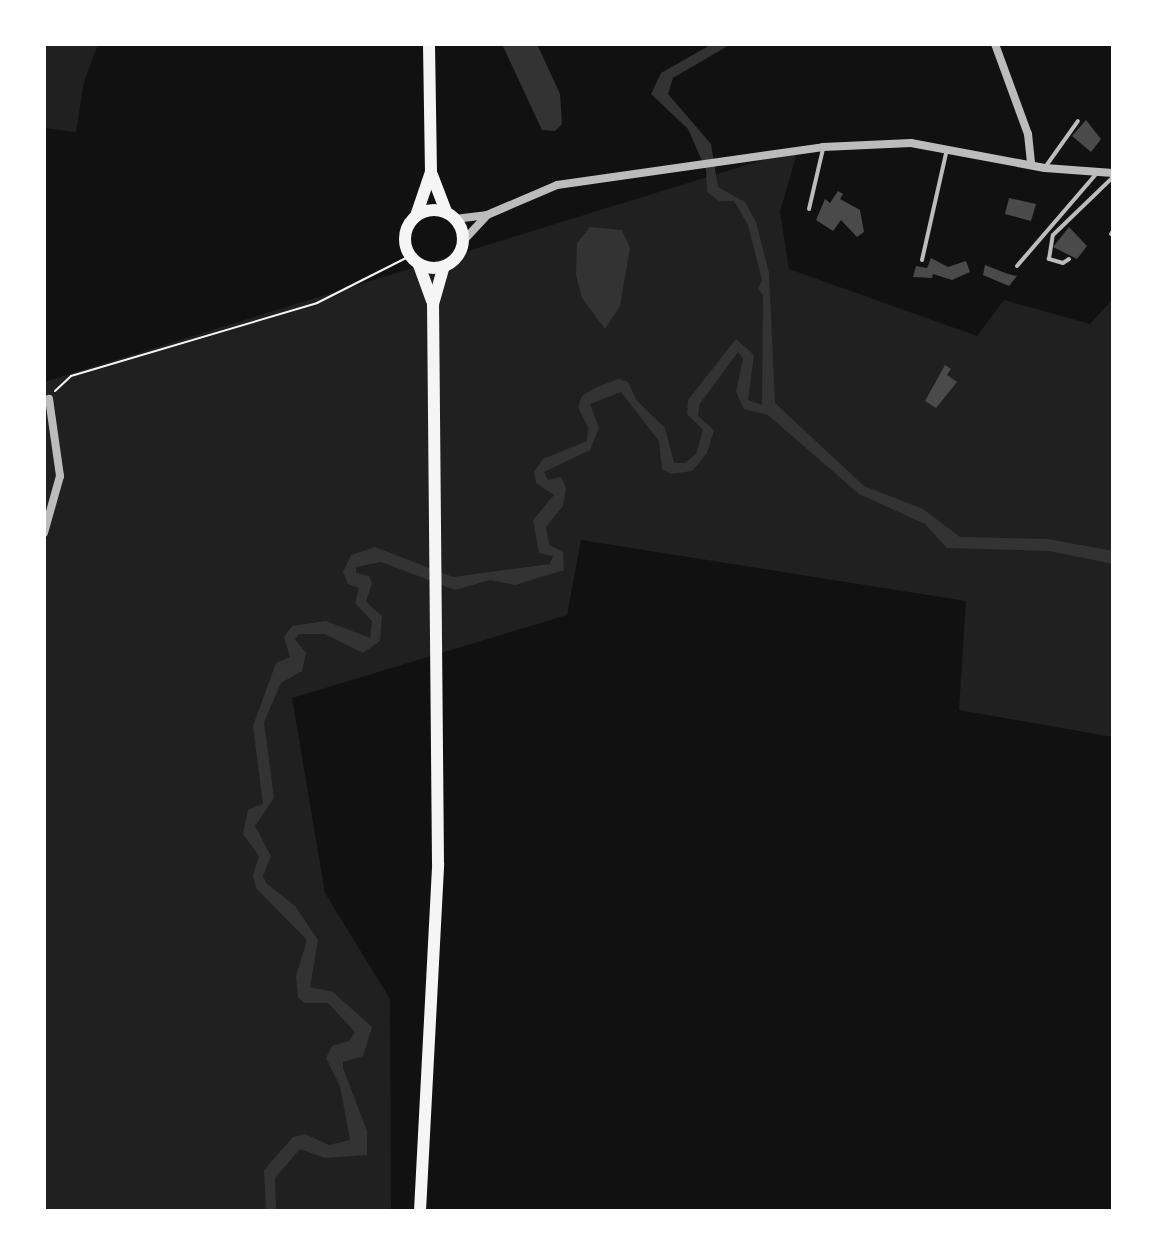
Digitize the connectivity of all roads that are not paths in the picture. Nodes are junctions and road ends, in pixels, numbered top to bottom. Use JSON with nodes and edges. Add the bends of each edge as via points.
{"nodes":[{"id":1,"x":429,"y":44,"type":"edge"},
{"id":2,"x":995,"y":44,"type":"edge"},
{"id":3,"x":1078,"y":121,"type":"dead end"},
{"id":4,"x":823,"y":147,"type":"junction"},
{"id":5,"x":948,"y":147,"type":"junction"},
{"id":6,"x":1031,"y":165,"type":"junction"},
{"id":7,"x":1045,"y":168,"type":"junction"},
{"id":8,"x":431,"y":172,"type":"junction"},
{"id":9,"x":1098,"y":172,"type":"junction"},
{"id":10,"x":1113,"y":175,"type":"edge"},
{"id":11,"x":809,"y":209,"type":"dead end"},
{"id":12,"x":487,"y":215,"type":"junction"},
{"id":13,"x":416,"y":216,"type":"junction"},
{"id":14,"x":450,"y":216,"type":"junction"},
{"id":15,"x":464,"y":240,"type":"junction"},
{"id":16,"x":1069,"y":259,"type":"dead end"},
{"id":17,"x":414,"y":260,"type":"junction"},
{"id":18,"x":922,"y":260,"type":"dead end"},
{"id":19,"x":1017,"y":266,"type":"dead end"},
{"id":20,"x":443,"y":268,"type":"junction"},
{"id":21,"x":433,"y":304,"type":"junction"},
{"id":22,"x":49,"y":399,"type":"road end"},
{"id":23,"x":44,"y":533,"type":"edge"},
{"id":24,"x":420,"y":1211,"type":"edge"}],
"edges":[{"from":1,"to":8,"type":"main road"},
{"from":2,"to":6,"type":"street","via":[[1028,134]]},
{"from":3,"to":7,"type":"lane"},
{"from":4,"to":5,"type":"street"},
{"from":4,"to":11,"type":"lane"},
{"from":4,"to":12,"type":"street","via":[[557,185]]},
{"from":5,"to":6,"type":"street"},
{"from":5,"to":18,"type":"lane"},
{"from":6,"to":7,"type":"street"},
{"from":7,"to":9,"type":"street"},
{"from":8,"to":13,"type":"main road"},
{"from":8,"to":14,"type":"main road"},
{"from":9,"to":10,"type":"street"},
{"from":9,"to":19,"type":"lane"},
{"from":10,"to":16,"type":"lane","via":[[1053,235],[1049,259]]},
{"from":12,"to":14,"type":"street"},
{"from":12,"to":15,"type":"street"},
{"from":13,"to":14,"type":"main road","via":[[430,210]]},
{"from":13,"to":17,"type":"main road","via":[[406,230]]},
{"from":14,"to":15,"type":"main road"},
{"from":15,"to":20,"type":"main road","via":[[458,257]]},
{"from":17,"to":20,"type":"main road"},
{"from":17,"to":21,"type":"main road"},
{"from":20,"to":21,"type":"main road"},
{"from":21,"to":24,"type":"main road","via":[[438,878]]},
{"from":22,"to":23,"type":"street","via":[[60,476]]}]}
